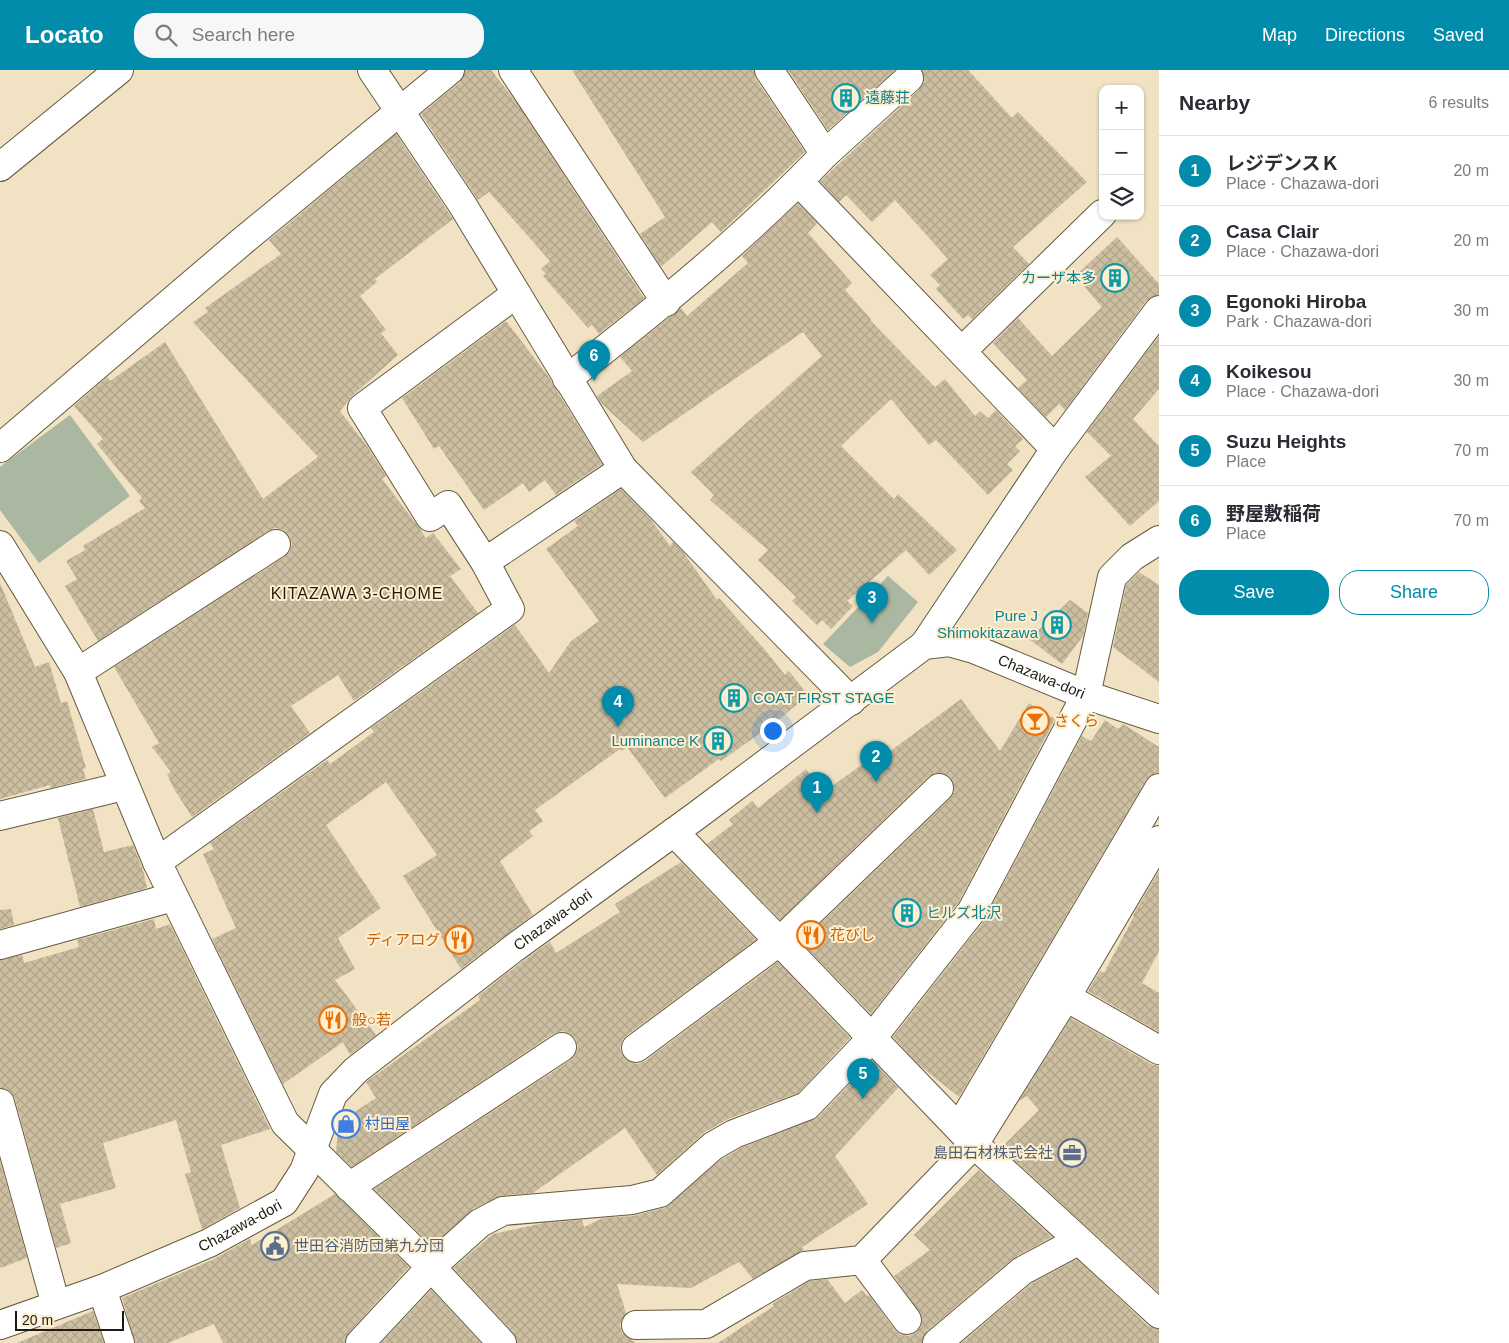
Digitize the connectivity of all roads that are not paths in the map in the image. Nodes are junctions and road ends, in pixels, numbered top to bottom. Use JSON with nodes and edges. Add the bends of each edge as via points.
{"nodes":[{"id":1,"x":119,"y":70,"type":"edge"},
{"id":2,"x":372,"y":70,"type":"edge"},
{"id":3,"x":450,"y":70,"type":"edge"},
{"id":4,"x":513,"y":70,"type":"edge"},
{"id":5,"x":769,"y":70,"type":"edge"},
{"id":6,"x":909,"y":78,"type":"dead end"},
{"id":7,"x":400,"y":110,"type":"junction"},
{"id":8,"x":825,"y":154,"type":"junction"},
{"id":9,"x":8,"y":160,"type":"edge"},
{"id":10,"x":799,"y":182,"type":"junction"},
{"id":11,"x":1099,"y":217,"type":"edge"},
{"id":12,"x":516,"y":294,"type":"junction"},
{"id":13,"x":666,"y":302,"type":"junction"},
{"id":14,"x":1159,"y":310,"type":"edge"},
{"id":15,"x":962,"y":351,"type":"junction"},
{"id":16,"x":567,"y":379,"type":"junction"},
{"id":17,"x":0,"y":448,"type":"edge"},
{"id":18,"x":1055,"y":449,"type":"junction"},
{"id":19,"x":624,"y":470,"type":"junction"},
{"id":20,"x":1159,"y":540,"type":"edge"},
{"id":21,"x":276,"y":544,"type":"dead end"},
{"id":22,"x":0,"y":545,"type":"edge"},
{"id":23,"x":485,"y":562,"type":"junction"},
{"id":24,"x":924,"y":645,"type":"junction"},
{"id":25,"x":78,"y":672,"type":"junction"},
{"id":26,"x":1086,"y":695,"type":"junction"},
{"id":27,"x":851,"y":701,"type":"junction"},
{"id":28,"x":1159,"y":719,"type":"edge"},
{"id":29,"x":124,"y":786,"type":"junction"},
{"id":30,"x":939,"y":788,"type":"dead end"},
{"id":31,"x":1159,"y":788,"type":"edge"},
{"id":32,"x":0,"y":816,"type":"edge"},
{"id":33,"x":674,"y":832,"type":"junction"},
{"id":34,"x":1159,"y":840,"type":"edge"},
{"id":35,"x":157,"y":862,"type":"junction"},
{"id":36,"x":173,"y":897,"type":"junction"},
{"id":37,"x":780,"y":942,"type":"junction"},
{"id":38,"x":0,"y":945,"type":"edge"},
{"id":39,"x":1066,"y":997,"type":"junction"},
{"id":40,"x":872,"y":1038,"type":"junction"},
{"id":41,"x":562,"y":1047,"type":"dead end"},
{"id":42,"x":636,"y":1048,"type":"dead end"},
{"id":43,"x":1159,"y":1050,"type":"edge"},
{"id":44,"x":0,"y":1103,"type":"edge"},
{"id":45,"x":967,"y":1136,"type":"junction"},
{"id":46,"x":4,"y":1139,"type":"edge"},
{"id":47,"x":311,"y":1150,"type":"junction"},
{"id":48,"x":348,"y":1186,"type":"junction"},
{"id":49,"x":1078,"y":1241,"type":"junction"},
{"id":50,"x":862,"y":1260,"type":"junction"},
{"id":51,"x":431,"y":1267,"type":"junction"},
{"id":52,"x":102,"y":1288,"type":"junction"},
{"id":53,"x":56,"y":1306,"type":"junction"},
{"id":54,"x":1159,"y":1314,"type":"edge"},
{"id":55,"x":907,"y":1320,"type":"dead end"},
{"id":56,"x":0,"y":1324,"type":"edge"},
{"id":57,"x":120,"y":1343,"type":"edge"},
{"id":58,"x":360,"y":1343,"type":"edge"},
{"id":59,"x":502,"y":1343,"type":"edge"},
{"id":60,"x":649,"y":1343,"type":"edge"},
{"id":61,"x":937,"y":1343,"type":"edge"}],
"edges":[{"from":1,"to":9,"type":"street"},
{"from":2,"to":7,"type":"street"},
{"from":3,"to":7,"type":"street"},
{"from":4,"to":13,"type":"street"},
{"from":5,"to":8,"type":"street"},
{"from":6,"to":8,"type":"street"},
{"from":7,"to":12,"type":"street"},
{"from":7,"to":17,"type":"street"},
{"from":8,"to":10,"type":"street"},
{"from":10,"to":13,"type":"street"},
{"from":10,"to":15,"type":"street"},
{"from":11,"to":15,"type":"street"},
{"from":12,"to":16,"type":"street"},
{"from":12,"to":23,"type":"street","via":[[362,408],[430,518],[448,505]]},
{"from":13,"to":16,"type":"street"},
{"from":14,"to":18,"type":"street"},
{"from":15,"to":18,"type":"street"},
{"from":16,"to":19,"type":"street"},
{"from":18,"to":24,"type":"street"},
{"from":19,"to":23,"type":"street"},
{"from":19,"to":27,"type":"street"},
{"from":20,"to":26,"type":"street","via":[[1132,557],[1112,577]]},
{"from":21,"to":25,"type":"street"},
{"from":22,"to":25,"type":"street"},
{"from":23,"to":35,"type":"street","via":[[510,609]]},
{"from":24,"to":26,"type":"street","name":"Chazawa-dori","via":[[949,642],[974,649]]},
{"from":24,"to":27,"type":"street","name":"Chazawa-dori"},
{"from":25,"to":29,"type":"street"},
{"from":26,"to":28,"type":"street","name":"Chazawa-dori"},
{"from":26,"to":40,"type":"street","via":[[971,912]]},
{"from":27,"to":33,"type":"street","name":"Chazawa-dori"},
{"from":29,"to":32,"type":"street"},
{"from":29,"to":35,"type":"street"},
{"from":30,"to":37,"type":"street"},
{"from":31,"to":45,"type":"street"},
{"from":33,"to":37,"type":"street"},
{"from":33,"to":47,"type":"street","name":"Chazawa-dori","via":[[514,948],[356,1070],[333,1094]]},
{"from":34,"to":39,"type":"street"},
{"from":35,"to":36,"type":"street"},
{"from":36,"to":38,"type":"street"},
{"from":36,"to":47,"type":"street","via":[[285,1123]]},
{"from":37,"to":40,"type":"street"},
{"from":37,"to":42,"type":"street"},
{"from":39,"to":43,"type":"street"},
{"from":39,"to":45,"type":"street"},
{"from":40,"to":45,"type":"street"},
{"from":40,"to":51,"type":"street","via":[[807,1106],[734,1134],[713,1146],[660,1193],[632,1200],[503,1211],[480,1223]]},
{"from":41,"to":48,"type":"street"},
{"from":44,"to":46,"type":"street"},
{"from":45,"to":49,"type":"street"},
{"from":45,"to":50,"type":"street"},
{"from":46,"to":53,"type":"street"},
{"from":47,"to":48,"type":"street"},
{"from":47,"to":52,"type":"street","name":"Chazawa-dori","via":[[304,1171],[284,1202],[209,1243]]},
{"from":48,"to":51,"type":"street"},
{"from":49,"to":54,"type":"street"},
{"from":49,"to":61,"type":"street","via":[[1022,1272]]},
{"from":50,"to":55,"type":"street"},
{"from":50,"to":60,"type":"street","via":[[805,1266],[706,1324],[636,1325]]},
{"from":51,"to":58,"type":"street"},
{"from":51,"to":59,"type":"street"},
{"from":52,"to":53,"type":"street","name":"Chazawa-dori"},
{"from":52,"to":57,"type":"street"},
{"from":53,"to":56,"type":"street","name":"Chazawa-dori"}]}
